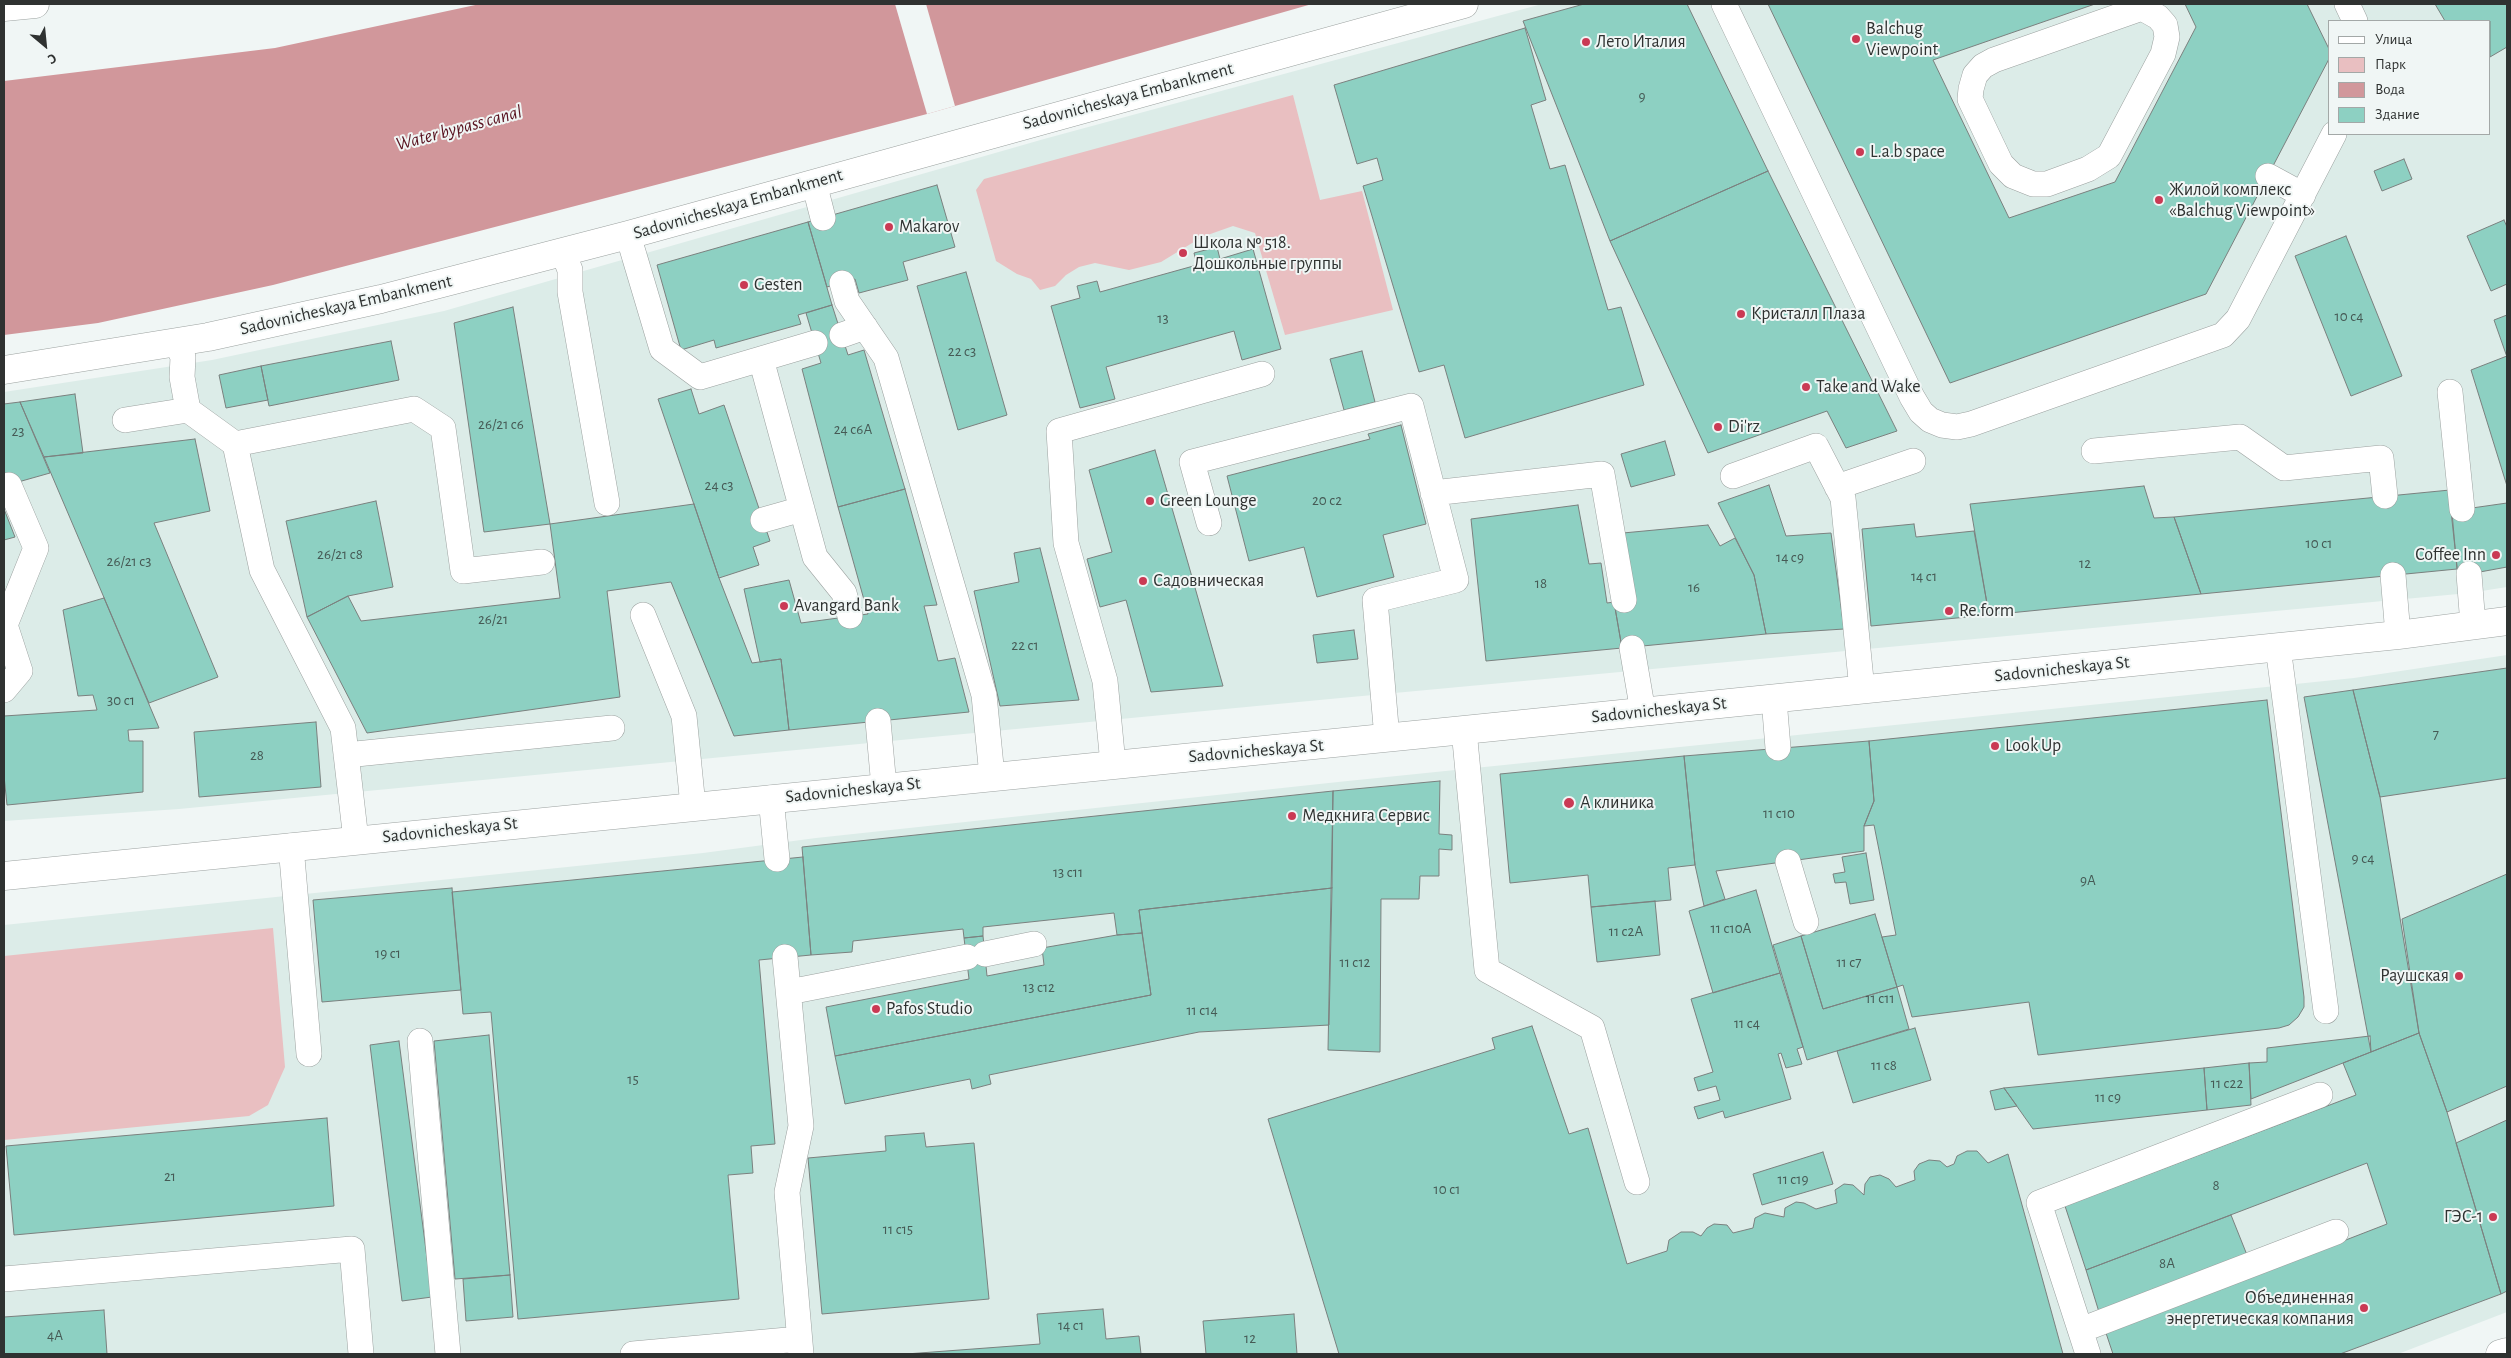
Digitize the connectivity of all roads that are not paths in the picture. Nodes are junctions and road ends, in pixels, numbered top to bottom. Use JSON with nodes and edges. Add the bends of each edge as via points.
{"nodes":[{"id":1,"x":35,"y":4,"type":"edge"},
{"id":2,"x":1464,"y":4,"type":"edge"},
{"id":3,"x":1724,"y":4,"type":"edge"},
{"id":4,"x":2347,"y":4,"type":"edge"},
{"id":5,"x":6,"y":6,"type":"edge"},
{"id":6,"x":2355,"y":20,"type":"edge"},
{"id":7,"x":2142,"y":111,"type":"joint"},
{"id":8,"x":2333,"y":135,"type":"edge"},
{"id":9,"x":2268,"y":176,"type":"dead end"},
{"id":10,"x":814,"y":183,"type":"junction"},
{"id":11,"x":2303,"y":194,"type":"junction"},
{"id":12,"x":823,"y":218,"type":"dead end"},
{"id":13,"x":628,"y":235,"type":"junction"},
{"id":14,"x":563,"y":252,"type":"junction"},
{"id":15,"x":842,"y":283,"type":"dead end"},
{"id":16,"x":176,"y":342,"type":"junction"},
{"id":17,"x":815,"y":343,"type":"dead end"},
{"id":18,"x":761,"y":358,"type":"junction"},
{"id":19,"x":4,"y":370,"type":"edge"},
{"id":20,"x":1262,"y":374,"type":"dead end"},
{"id":21,"x":2450,"y":392,"type":"dead end"},
{"id":22,"x":188,"y":410,"type":"junction"},
{"id":23,"x":124,"y":420,"type":"dead end"},
{"id":24,"x":235,"y":444,"type":"junction"},
{"id":25,"x":2094,"y":451,"type":"dead end"},
{"id":26,"x":1913,"y":460,"type":"dead end"},
{"id":27,"x":1733,"y":476,"type":"dead end"},
{"id":28,"x":9,"y":485,"type":"dead end"},
{"id":29,"x":1837,"y":487,"type":"junction"},
{"id":30,"x":1433,"y":493,"type":"junction"},
{"id":31,"x":2385,"y":496,"type":"dead end"},
{"id":32,"x":606,"y":503,"type":"dead end"},
{"id":33,"x":2462,"y":509,"type":"dead end"},
{"id":34,"x":802,"y":510,"type":"junction"},
{"id":35,"x":763,"y":520,"type":"dead end"},
{"id":36,"x":1209,"y":523,"type":"dead end"},
{"id":37,"x":542,"y":562,"type":"dead end"},
{"id":38,"x":2469,"y":574,"type":"dead end"},
{"id":39,"x":2392,"y":575,"type":"dead end"},
{"id":40,"x":1624,"y":600,"type":"dead end"},
{"id":41,"x":643,"y":615,"type":"dead end"},
{"id":42,"x":850,"y":616,"type":"dead end"},
{"id":43,"x":2507,"y":620,"type":"edge"},
{"id":44,"x":2474,"y":625,"type":"junction"},
{"id":45,"x":2398,"y":635,"type":"junction"},
{"id":46,"x":2278,"y":647,"type":"junction"},
{"id":47,"x":1632,"y":648,"type":"dead end"},
{"id":48,"x":4,"y":690,"type":"edge"},
{"id":49,"x":1862,"y":690,"type":"junction"},
{"id":50,"x":1774,"y":699,"type":"junction"},
{"id":51,"x":1643,"y":712,"type":"junction"},
{"id":52,"x":878,"y":721,"type":"dead end"},
{"id":53,"x":612,"y":728,"type":"dead end"},
{"id":54,"x":1464,"y":730,"type":"junction"},
{"id":55,"x":1387,"y":738,"type":"junction"},
{"id":56,"x":1778,"y":748,"type":"dead end"},
{"id":57,"x":346,"y":755,"type":"junction"},
{"id":58,"x":1113,"y":764,"type":"junction"},
{"id":59,"x":992,"y":776,"type":"junction"},
{"id":60,"x":884,"y":787,"type":"junction"},
{"id":61,"x":771,"y":798,"type":"junction"},
{"id":62,"x":693,"y":806,"type":"junction"},
{"id":63,"x":356,"y":840,"type":"junction"},
{"id":64,"x":291,"y":846,"type":"junction"},
{"id":65,"x":777,"y":859,"type":"dead end"},
{"id":66,"x":1788,"y":862,"type":"dead end"},
{"id":67,"x":4,"y":876,"type":"edge"},
{"id":68,"x":1806,"y":922,"type":"dead end"},
{"id":69,"x":1034,"y":944,"type":"dead end"},
{"id":70,"x":785,"y":958,"type":"dead end"},
{"id":71,"x":789,"y":992,"type":"junction"},
{"id":72,"x":2326,"y":1011,"type":"dead end"},
{"id":73,"x":420,"y":1041,"type":"dead end"},
{"id":74,"x":309,"y":1054,"type":"dead end"},
{"id":75,"x":2320,"y":1095,"type":"dead end"},
{"id":76,"x":1637,"y":1182,"type":"dead end"},
{"id":77,"x":2336,"y":1232,"type":"dead end"},
{"id":78,"x":4,"y":1280,"type":"edge"},
{"id":79,"x":2081,"y":1330,"type":"junction"},
{"id":80,"x":800,"y":1347,"type":"edge"},
{"id":81,"x":2507,"y":1352,"type":"edge"},
{"id":82,"x":361,"y":1354,"type":"edge"},
{"id":83,"x":448,"y":1354,"type":"edge"},
{"id":84,"x":633,"y":1354,"type":"edge"},
{"id":85,"x":2088,"y":1354,"type":"edge"},
{"id":86,"x":2500,"y":1354,"type":"edge"}],
"edges":[{"from":1,"to":5,"type":"street"},
{"from":2,"to":10,"type":"street","name":"Sadovnicheskaya Embankment"},
{"from":3,"to":11,"type":"lane","via":[[1912,397],[1921,412],[1942,425],[1957,427],[1971,424],[2222,335],[2238,319]]},
{"from":4,"to":6,"type":"lane"},
{"from":7,"to":7,"type":"lane","via":[[2168,37],[2165,25],[2158,17],[2142,8],[1994,60],[1975,75],[1970,89],[1970,99],[2001,164],[2013,176],[2033,184],[2047,184],[2101,163]]},
{"from":8,"to":11,"type":"lane"},
{"from":9,"to":11,"type":"lane"},
{"from":10,"to":12,"type":"lane"},
{"from":10,"to":13,"type":"street","name":"Sadovnicheskaya Embankment"},
{"from":13,"to":14,"type":"street","name":"Sadovnicheskaya Embankment"},
{"from":13,"to":18,"type":"lane","via":[[662,349],[700,377]]},
{"from":14,"to":16,"type":"street","name":"Sadovnicheskaya Embankment","via":[[381,299]]},
{"from":14,"to":32,"type":"lane","via":[[570,270],[570,292]]},
{"from":15,"to":59,"type":"lane","via":[[854,331],[886,358],[984,695]]},
{"from":16,"to":19,"type":"street","name":"Sadovnicheskaya Embankment"},
{"from":16,"to":22,"type":"lane","via":[[183,357],[182,377]]},
{"from":17,"to":18,"type":"lane"},
{"from":18,"to":34,"type":"lane"},
{"from":20,"to":58,"type":"lane","via":[[1059,430],[1066,543],[1105,681]]},
{"from":21,"to":33,"type":"lane"},
{"from":22,"to":23,"type":"lane"},
{"from":22,"to":24,"type":"lane"},
{"from":24,"to":37,"type":"lane","via":[[414,409],[443,428],[463,571]]},
{"from":24,"to":57,"type":"lane","via":[[262,570],[343,728]]},
{"from":25,"to":31,"type":"lane","via":[[2240,437],[2284,468],[2381,458]]},
{"from":26,"to":29,"type":"lane"},
{"from":27,"to":29,"type":"lane","via":[[1816,446]]},
{"from":28,"to":48,"type":"lane","via":[[36,548],[5,626],[20,671]]},
{"from":29,"to":49,"type":"lane","via":[[1843,498]]},
{"from":30,"to":36,"type":"lane","via":[[1411,406],[1192,462]]},
{"from":30,"to":40,"type":"lane","via":[[1602,474]]},
{"from":30,"to":55,"type":"lane","via":[[1456,580],[1374,600]]},
{"from":34,"to":35,"type":"lane"},
{"from":34,"to":42,"type":"lane","via":[[815,556],[844,593]]},
{"from":38,"to":44,"type":"lane"},
{"from":39,"to":45,"type":"lane"},
{"from":41,"to":62,"type":"lane","via":[[684,716]]},
{"from":43,"to":44,"type":"street","name":"Sadovnicheskaya St"},
{"from":44,"to":45,"type":"street","name":"Sadovnicheskaya St"},
{"from":45,"to":46,"type":"street","name":"Sadovnicheskaya St"},
{"from":46,"to":49,"type":"street","name":"Sadovnicheskaya St"},
{"from":46,"to":72,"type":"lane"},
{"from":47,"to":51,"type":"lane"},
{"from":49,"to":50,"type":"street","name":"Sadovnicheskaya St"},
{"from":50,"to":51,"type":"street","name":"Sadovnicheskaya St"},
{"from":50,"to":56,"type":"lane"},
{"from":51,"to":54,"type":"street","name":"Sadovnicheskaya St"},
{"from":52,"to":60,"type":"lane"},
{"from":53,"to":57,"type":"lane"},
{"from":54,"to":55,"type":"street","name":"Sadovnicheskaya St"},
{"from":54,"to":76,"type":"lane","via":[[1487,970],[1592,1028]]},
{"from":55,"to":58,"type":"street","name":"Sadovnicheskaya St"},
{"from":57,"to":63,"type":"lane"},
{"from":58,"to":59,"type":"street","name":"Sadovnicheskaya St"},
{"from":59,"to":60,"type":"street","name":"Sadovnicheskaya St"},
{"from":60,"to":61,"type":"street","name":"Sadovnicheskaya St"},
{"from":61,"to":62,"type":"street","name":"Sadovnicheskaya St"},
{"from":61,"to":65,"type":"lane"},
{"from":62,"to":63,"type":"street","name":"Sadovnicheskaya St"},
{"from":63,"to":64,"type":"street","name":"Sadovnicheskaya St"},
{"from":64,"to":67,"type":"street","name":"Sadovnicheskaya St"},
{"from":64,"to":74,"type":"lane"},
{"from":66,"to":68,"type":"lane"},
{"from":69,"to":71,"type":"lane"},
{"from":70,"to":71,"type":"lane"},
{"from":71,"to":80,"type":"lane","via":[[801,1126],[787,1192]]},
{"from":73,"to":83,"type":"lane"},
{"from":75,"to":79,"type":"lane","via":[[2039,1203]]},
{"from":77,"to":79,"type":"lane"},
{"from":78,"to":82,"type":"lane","via":[[352,1249]]},
{"from":79,"to":85,"type":"lane"},
{"from":80,"to":84,"type":"lane"},
{"from":81,"to":86,"type":"street"}]}
